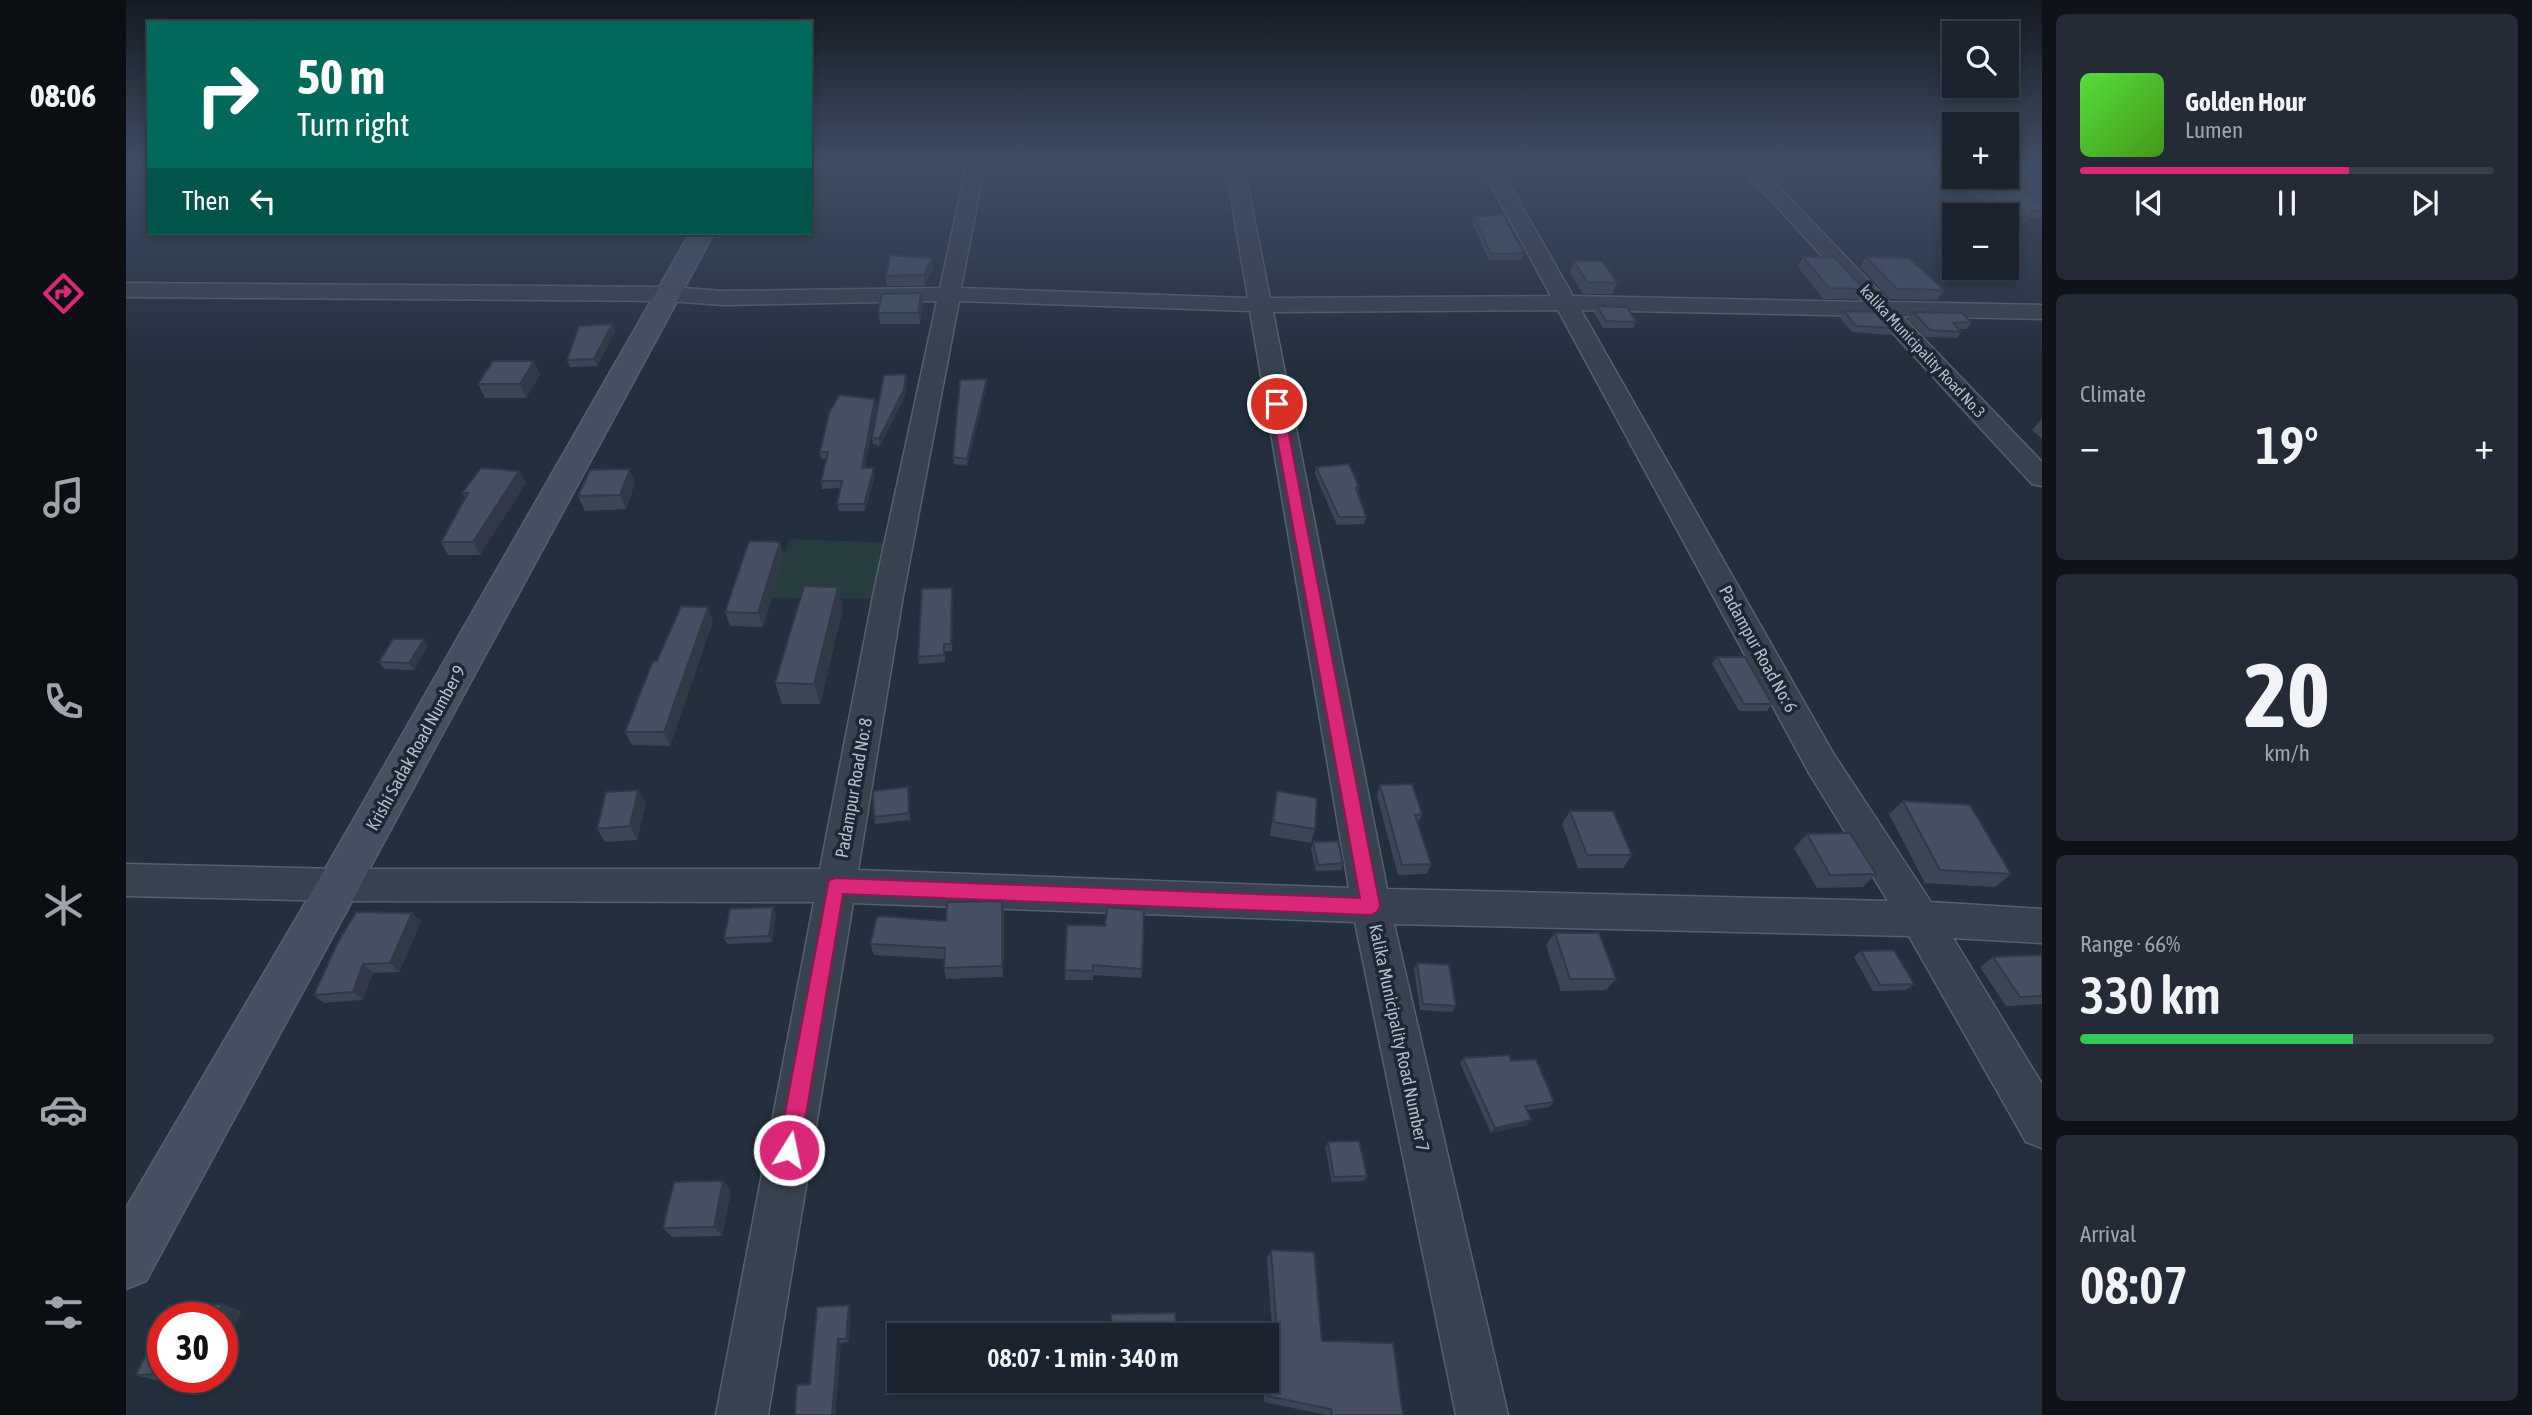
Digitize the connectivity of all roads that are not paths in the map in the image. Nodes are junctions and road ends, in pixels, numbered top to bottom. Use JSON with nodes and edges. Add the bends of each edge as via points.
{"nodes":[{"id":1,"x":962,"y":229,"type":"edge"},
{"id":2,"x":1245,"y":229,"type":"edge"},
{"id":3,"x":1525,"y":229,"type":"edge"},
{"id":4,"x":1809,"y":229,"type":"edge"},
{"id":5,"x":701,"y":235,"type":"edge"},
{"id":6,"x":126,"y":290,"type":"edge"},
{"id":7,"x":669,"y":294,"type":"junction"},
{"id":8,"x":949,"y":294,"type":"junction"},
{"id":9,"x":1567,"y":303,"type":"junction"},
{"id":10,"x":1258,"y":305,"type":"junction"},
{"id":11,"x":1887,"y":311,"type":"junction"},
{"id":12,"x":2042,"y":312,"type":"edge"},
{"id":13,"x":2042,"y":478,"type":"edge"},
{"id":14,"x":126,"y":880,"type":"edge"},
{"id":15,"x":341,"y":885,"type":"junction"},
{"id":16,"x":836,"y":886,"type":"junction"},
{"id":17,"x":1371,"y":906,"type":"junction"},
{"id":18,"x":1920,"y":919,"type":"junction"},
{"id":19,"x":2042,"y":926,"type":"edge"},
{"id":20,"x":2042,"y":1126,"type":"edge"},
{"id":21,"x":133,"y":1236,"type":"edge"},
{"id":22,"x":742,"y":1415,"type":"edge"},
{"id":23,"x":1482,"y":1415,"type":"edge"}],
"edges":[{"from":1,"to":8,"type":"street","name":"Padampur Road No: 8"},
{"from":2,"to":10,"type":"street","name":"Kalika Municipality Road Number 7"},
{"from":3,"to":9,"type":"street","name":"Padampur Road No: 6"},
{"from":4,"to":11,"type":"street","name":"kalika Municipality Road No.3"},
{"from":5,"to":7,"type":"street","name":"Krishi Sadak Road Number 9"},
{"from":6,"to":7,"type":"street"},
{"from":7,"to":8,"type":"street","via":[[723,298]]},
{"from":7,"to":15,"type":"street","name":"Krishi Sadak Road Number 9"},
{"from":8,"to":10,"type":"street"},
{"from":8,"to":16,"type":"street","name":"Padampur Road No: 8"},
{"from":9,"to":10,"type":"street"},
{"from":9,"to":11,"type":"street"},
{"from":9,"to":18,"type":"street","name":"Padampur Road No: 6","via":[[1821,763]]},
{"from":10,"to":17,"type":"street","name":"Kalika Municipality Road Number 7"},
{"from":11,"to":12,"type":"street"},
{"from":11,"to":13,"type":"street","name":"kalika Municipality Road No.3"},
{"from":14,"to":15,"type":"street"},
{"from":15,"to":16,"type":"street"},
{"from":15,"to":21,"type":"street","name":"Krishi Sadak Road Number 9"},
{"from":16,"to":17,"type":"street"},
{"from":16,"to":22,"type":"street","name":"Padampur Road No: 8"},
{"from":17,"to":18,"type":"street"},
{"from":17,"to":23,"type":"street","name":"Kalika Municipality Road Number 7"},
{"from":18,"to":19,"type":"street"},
{"from":18,"to":20,"type":"street","name":"Padampur Road No: 6"}]}
